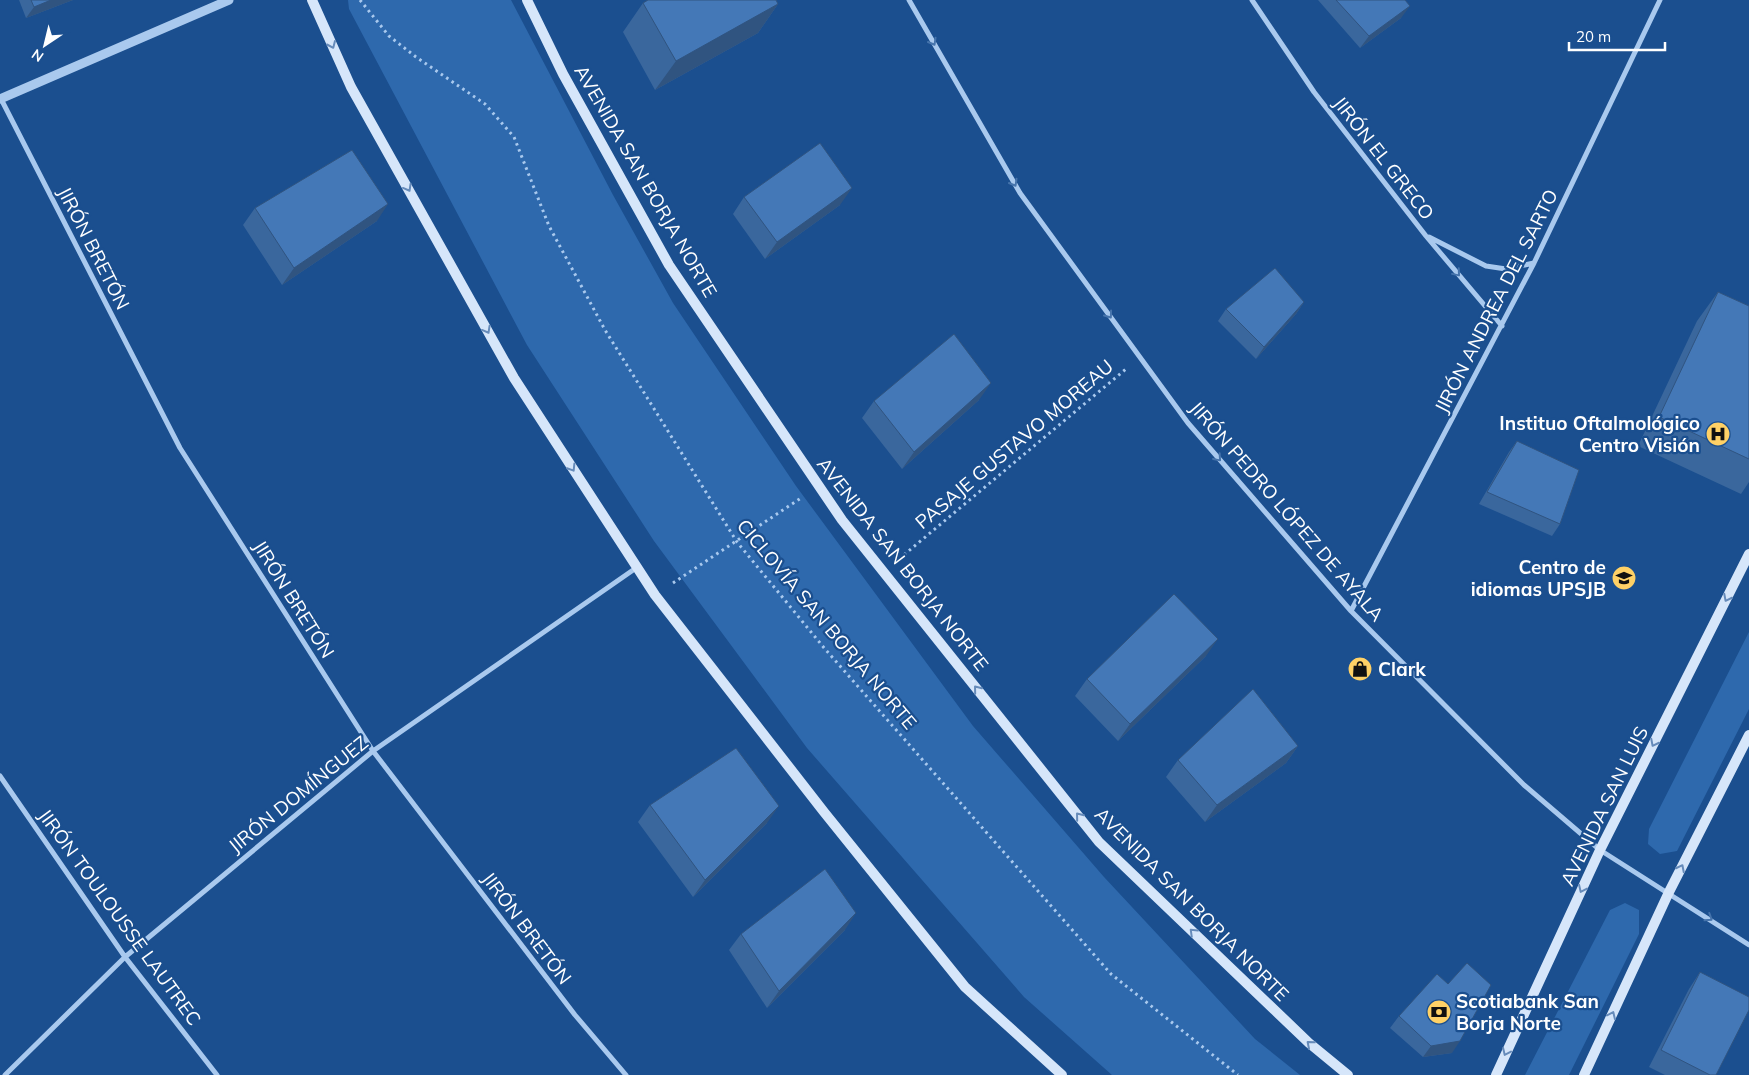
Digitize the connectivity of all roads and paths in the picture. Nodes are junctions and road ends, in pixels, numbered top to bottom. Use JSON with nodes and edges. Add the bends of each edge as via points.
{"nodes":[{"id":1,"x":229,"y":0,"type":"edge"},
{"id":2,"x":312,"y":0,"type":"edge"},
{"id":3,"x":360,"y":0,"type":"edge"},
{"id":4,"x":527,"y":0,"type":"edge"},
{"id":5,"x":909,"y":0,"type":"edge"},
{"id":6,"x":1252,"y":0,"type":"edge"},
{"id":7,"x":1660,"y":0,"type":"edge"},
{"id":8,"x":0,"y":98,"type":"edge"},
{"id":9,"x":1426,"y":236,"type":"junction"},
{"id":10,"x":1534,"y":263,"type":"junction"},
{"id":11,"x":1502,"y":326,"type":"junction"},
{"id":12,"x":1140,"y":357,"type":"junction"},
{"id":13,"x":818,"y":487,"type":"junction"},
{"id":14,"x":737,"y":542,"type":"junction"},
{"id":15,"x":1749,"y":554,"type":"edge"},
{"id":16,"x":636,"y":568,"type":"junction"},
{"id":17,"x":884,"y":572,"type":"junction"},
{"id":18,"x":655,"y":595,"type":"junction"},
{"id":19,"x":1351,"y":611,"type":"junction"},
{"id":20,"x":1749,"y":735,"type":"edge"},
{"id":21,"x":373,"y":751,"type":"junction"},
{"id":22,"x":0,"y":776,"type":"edge"},
{"id":23,"x":1600,"y":850,"type":"junction"},
{"id":24,"x":1668,"y":892,"type":"junction"},
{"id":25,"x":1749,"y":945,"type":"edge"},
{"id":26,"x":125,"y":957,"type":"junction"},
{"id":27,"x":5,"y":1075,"type":"edge"},
{"id":28,"x":217,"y":1075,"type":"edge"},
{"id":29,"x":626,"y":1075,"type":"edge"},
{"id":30,"x":1062,"y":1075,"type":"edge"},
{"id":31,"x":1238,"y":1075,"type":"edge"},
{"id":32,"x":1348,"y":1075,"type":"edge"},
{"id":33,"x":1496,"y":1075,"type":"edge"},
{"id":34,"x":1584,"y":1075,"type":"edge"}],
"edges":[{"from":1,"to":8,"type":"street"},
{"from":2,"to":16,"type":"main road","one_way":true,"via":[[351,87],[510,370]]},
{"from":3,"to":14,"type":"path","name":"CICLOVÍA SAN BORJA NORTE","via":[[389,36],[485,104],[514,138],[549,226],[605,330]]},
{"from":4,"to":13,"type":"main road","name":"AVENIDA SAN BORJA NORTE","via":[[669,265]]},
{"from":5,"to":12,"type":"street","name":"JIRÓN PEDRO LÓPEZ DE AYALA","one_way":true,"via":[[1020,193]]},
{"from":6,"to":9,"type":"street","name":"JIRÓN EL GRECO","via":[[1314,92]]},
{"from":7,"to":10,"type":"street","name":"JIRÓN ANDREA DEL SARTO"},
{"from":8,"to":21,"type":"street","name":"JIRÓN BRETÓN","via":[[180,448]]},
{"from":9,"to":10,"type":"street","via":[[1486,266],[1506,269]]},
{"from":9,"to":11,"type":"street","name":"JIRÓN EL GRECO","one_way":true},
{"from":10,"to":11,"type":"street","name":"JIRÓN ANDREA DEL SARTO"},
{"from":11,"to":19,"type":"street","name":"JIRÓN ANDREA DEL SARTO"},
{"from":12,"to":17,"type":"path","name":"PASAJE GUSTAVO MOREAU"},
{"from":12,"to":19,"type":"street","name":"JIRÓN PEDRO LÓPEZ DE AYALA","one_way":true,"via":[[1188,423]]},
{"from":13,"to":14,"type":"path"},
{"from":13,"to":17,"type":"main road","name":"AVENIDA SAN BORJA NORTE"},
{"from":14,"to":18,"type":"path"},
{"from":14,"to":31,"type":"path","name":"CICLOVÍA SAN BORJA NORTE","via":[[825,649],[1111,974]]},
{"from":15,"to":23,"type":"main road","name":"AVENIDA SAN LUIS","one_way":true},
{"from":16,"to":18,"type":"main road"},
{"from":16,"to":21,"type":"street","name":"JIRÓN DOMÍNGUEZ"},
{"from":32,"to":17,"type":"main road","name":"AVENIDA SAN BORJA NORTE","one_way":true,"via":[[1309,1043],[1099,842]]},
{"from":18,"to":30,"type":"main road","via":[[964,987]]},
{"from":19,"to":23,"type":"street","name":"JIRÓN PEDRO LÓPEZ DE AYALA","via":[[1524,786]]},
{"from":24,"to":20,"type":"main road","one_way":true},
{"from":21,"to":26,"type":"street","name":"JIRÓN DOMÍNGUEZ"},
{"from":21,"to":29,"type":"street","name":"JIRÓN BRETÓN","via":[[575,1015]]},
{"from":22,"to":26,"type":"street","name":"JIRÓN TOULOUSSE LAUTREC"},
{"from":23,"to":24,"type":"street","name":"JIRÓN PEDRO LÓPEZ DE AYALA"},
{"from":23,"to":33,"type":"main road","name":"AVENIDA SAN LUIS","one_way":true},
{"from":24,"to":25,"type":"street","name":"JIRÓN PEDRO LÓPEZ DE AYALA","one_way":true},
{"from":34,"to":24,"type":"main road","one_way":true},
{"from":26,"to":27,"type":"street","name":"JIRÓN DOMÍNGUEZ"},
{"from":26,"to":28,"type":"street","name":"JIRÓN TOULOUSSE LAUTREC"}]}
